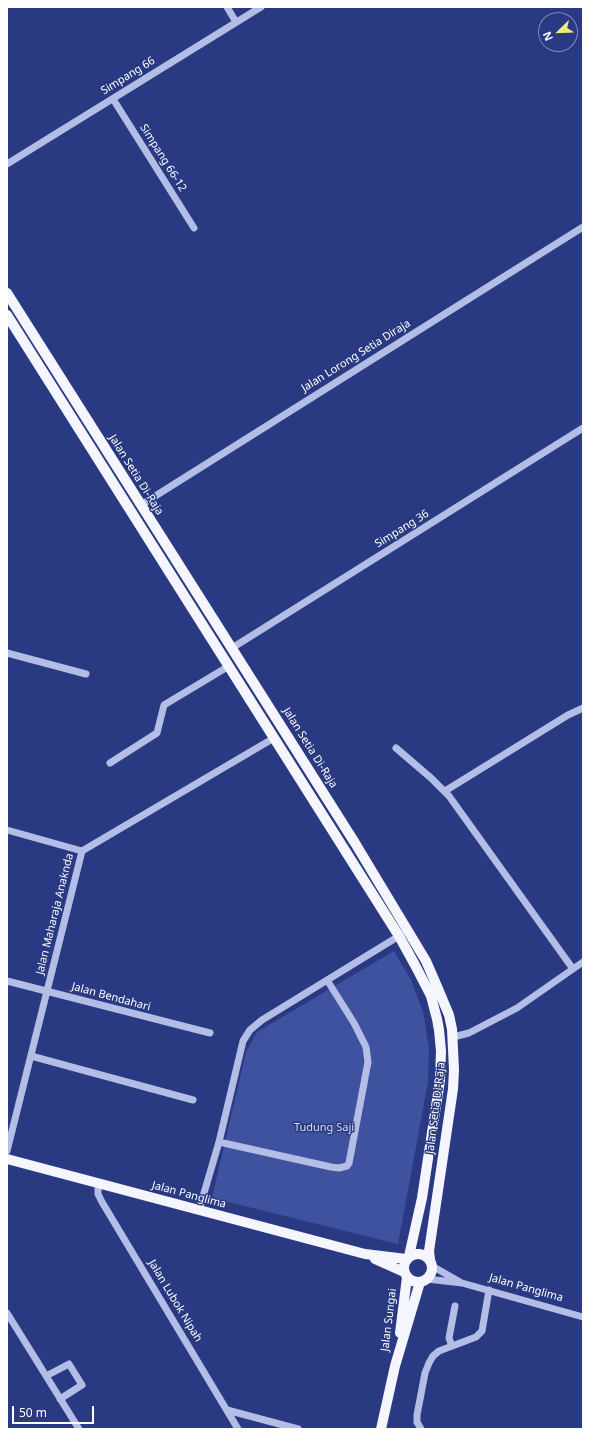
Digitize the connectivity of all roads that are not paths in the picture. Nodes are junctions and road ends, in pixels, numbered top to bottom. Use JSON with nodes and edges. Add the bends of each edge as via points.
{"nodes":[{"id":1,"x":227,"y":7,"type":"edge"},
{"id":2,"x":261,"y":7,"type":"edge"},
{"id":3,"x":236,"y":22,"type":"junction"},
{"id":4,"x":113,"y":99,"type":"junction"},
{"id":5,"x":7,"y":164,"type":"edge"},
{"id":6,"x":583,"y":227,"type":"edge"},
{"id":7,"x":194,"y":228,"type":"dead end"},
{"id":8,"x":7,"y":293,"type":"edge"},
{"id":9,"x":7,"y":315,"type":"edge"},
{"id":10,"x":583,"y":428,"type":"edge"},
{"id":11,"x":141,"y":505,"type":"junction"},
{"id":12,"x":232,"y":648,"type":"junction"},
{"id":13,"x":7,"y":653,"type":"edge"},
{"id":14,"x":229,"y":666,"type":"junction"},
{"id":15,"x":86,"y":674,"type":"dead end"},
{"id":16,"x":583,"y":708,"type":"edge"},
{"id":17,"x":274,"y":738,"type":"junction"},
{"id":18,"x":396,"y":748,"type":"dead end"},
{"id":19,"x":110,"y":763,"type":"dead end"},
{"id":20,"x":445,"y":791,"type":"junction"},
{"id":21,"x":7,"y":830,"type":"edge"},
{"id":22,"x":82,"y":851,"type":"junction"},
{"id":23,"x":399,"y":936,"type":"junction"},
{"id":24,"x":583,"y":962,"type":"edge"},
{"id":25,"x":574,"y":969,"type":"junction"},
{"id":26,"x":327,"y":980,"type":"junction"},
{"id":27,"x":7,"y":981,"type":"edge"},
{"id":28,"x":46,"y":991,"type":"junction"},
{"id":29,"x":210,"y":1033,"type":"dead end"},
{"id":30,"x":453,"y":1037,"type":"junction"},
{"id":31,"x":31,"y":1056,"type":"junction"},
{"id":32,"x":193,"y":1100,"type":"dead end"},
{"id":33,"x":219,"y":1142,"type":"junction"},
{"id":34,"x":7,"y":1151,"type":"edge"},
{"id":35,"x":7,"y":1159,"type":"edge"},
{"id":36,"x":98,"y":1184,"type":"junction"},
{"id":37,"x":199,"y":1210,"type":"junction"},
{"id":38,"x":366,"y":1254,"type":"junction"},
{"id":39,"x":408,"y":1258,"type":"junction"},
{"id":40,"x":431,"y":1262,"type":"junction"},
{"id":41,"x":405,"y":1274,"type":"junction"},
{"id":42,"x":423,"y":1281,"type":"junction"},
{"id":43,"x":462,"y":1283,"type":"junction"},
{"id":44,"x":489,"y":1290,"type":"junction"},
{"id":45,"x":455,"y":1306,"type":"dead end"},
{"id":46,"x":7,"y":1313,"type":"edge"},
{"id":47,"x":583,"y":1317,"type":"edge"},
{"id":48,"x":452,"y":1346,"type":"junction"},
{"id":49,"x":395,"y":1366,"type":"junction"},
{"id":50,"x":46,"y":1376,"type":"junction"},
{"id":51,"x":60,"y":1399,"type":"junction"},
{"id":52,"x":227,"y":1410,"type":"junction"},
{"id":53,"x":79,"y":1429,"type":"edge"},
{"id":54,"x":238,"y":1429,"type":"edge"},
{"id":55,"x":298,"y":1429,"type":"edge"},
{"id":56,"x":381,"y":1429,"type":"edge"},
{"id":57,"x":421,"y":1429,"type":"edge"}],
"edges":[{"from":1,"to":3,"type":"street"},
{"from":2,"to":3,"type":"street","name":"Simpang 66"},
{"from":3,"to":4,"type":"street","name":"Simpang 66"},
{"from":4,"to":5,"type":"street","name":"Simpang 66"},
{"from":4,"to":7,"type":"street","name":"Simpang 66-12"},
{"from":6,"to":11,"type":"street","name":"Jalan Lorong Setia Diraja"},
{"from":8,"to":11,"type":"main road","name":"Jalan Setia Di-Raja"},
{"from":9,"to":14,"type":"main road","name":"Jalan Setia Di-Raja"},
{"from":10,"to":12,"type":"street","name":"Simpang 36"},
{"from":11,"to":12,"type":"main road","name":"Jalan Setia Di-Raja"},
{"from":12,"to":30,"type":"main road","name":"Jalan Setia Di-Raja","via":[[426,961],[449,1015]]},
{"from":13,"to":15,"type":"street"},
{"from":14,"to":17,"type":"main road","name":"Jalan Setia Di-Raja"},
{"from":14,"to":19,"type":"street","via":[[164,706],[157,733]]},
{"from":16,"to":20,"type":"street"},
{"from":17,"to":22,"type":"street","name":"Jalan Maharaja Anaknda"},
{"from":17,"to":23,"type":"main road","name":"Jalan Setia Di-Raja"},
{"from":18,"to":20,"type":"street"},
{"from":20,"to":25,"type":"street"},
{"from":21,"to":22,"type":"street"},
{"from":22,"to":28,"type":"street","name":"Jalan Maharaja Anaknda"},
{"from":23,"to":26,"type":"street"},
{"from":23,"to":39,"type":"main road","name":"Jalan Setia Di-Raja","via":[[431,996],[441,1051],[431,1148]]},
{"from":24,"to":25,"type":"street"},
{"from":25,"to":30,"type":"street","via":[[517,1008],[469,1033]]},
{"from":26,"to":33,"type":"street","via":[[262,1020],[243,1040]]},
{"from":26,"to":33,"type":"street","via":[[366,1047],[368,1062],[349,1163],[339,1168],[331,1167]]},
{"from":27,"to":28,"type":"street","name":"Jalan Bendahari"},
{"from":28,"to":29,"type":"street","name":"Jalan Bendahari"},
{"from":28,"to":31,"type":"street","name":"Jalan Maharaja Anaknda"},
{"from":30,"to":40,"type":"main road","name":"Jalan Setia Di-Raja","via":[[453,1089],[429,1251]]},
{"from":31,"to":32,"type":"street"},
{"from":31,"to":34,"type":"street","name":"Jalan Maharaja Anaknda"},
{"from":33,"to":37,"type":"street"},
{"from":35,"to":36,"type":"main road","name":"Jalan Panglima"},
{"from":36,"to":37,"type":"main road","name":"Jalan Panglima"},
{"from":36,"to":52,"type":"street","name":"Jalan Lubok Nipah","via":[[98,1194],[102,1202]]},
{"from":37,"to":38,"type":"main road","name":"Jalan Panglima"},
{"from":38,"to":39,"type":"main road","name":"Jalan Panglima"},
{"from":38,"to":41,"type":"main road","name":"Jalan Panglima"},
{"from":39,"to":40,"type":"main road","via":[[416,1253],[424,1254]]},
{"from":39,"to":41,"type":"main road","via":[[404,1263]]},
{"from":40,"to":42,"type":"main road","via":[[431,1273]]},
{"from":40,"to":43,"type":"street","name":"Jalan Panglima"},
{"from":41,"to":42,"type":"main road","via":[[413,1281]]},
{"from":41,"to":49,"type":"main road","name":"Jalan Sungai"},
{"from":42,"to":43,"type":"street","name":"Jalan Panglima"},
{"from":42,"to":49,"type":"main road","name":"Jalan Sungai"},
{"from":43,"to":44,"type":"street","name":"Jalan Panglima"},
{"from":44,"to":47,"type":"street","name":"Jalan Panglima"},
{"from":44,"to":48,"type":"street","via":[[482,1331],[476,1337]]},
{"from":45,"to":48,"type":"street","via":[[448,1338]]},
{"from":46,"to":50,"type":"street"},
{"from":48,"to":57,"type":"street","via":[[433,1356],[427,1368],[416,1415]]},
{"from":49,"to":56,"type":"main road","name":"Jalan Sungai"},
{"from":50,"to":51,"type":"street"},
{"from":50,"to":51,"type":"street","via":[[69,1364],[82,1385]]},
{"from":51,"to":53,"type":"street"},
{"from":52,"to":54,"type":"street","name":"Jalan Lubok Nipah"},
{"from":52,"to":55,"type":"street"}]}
